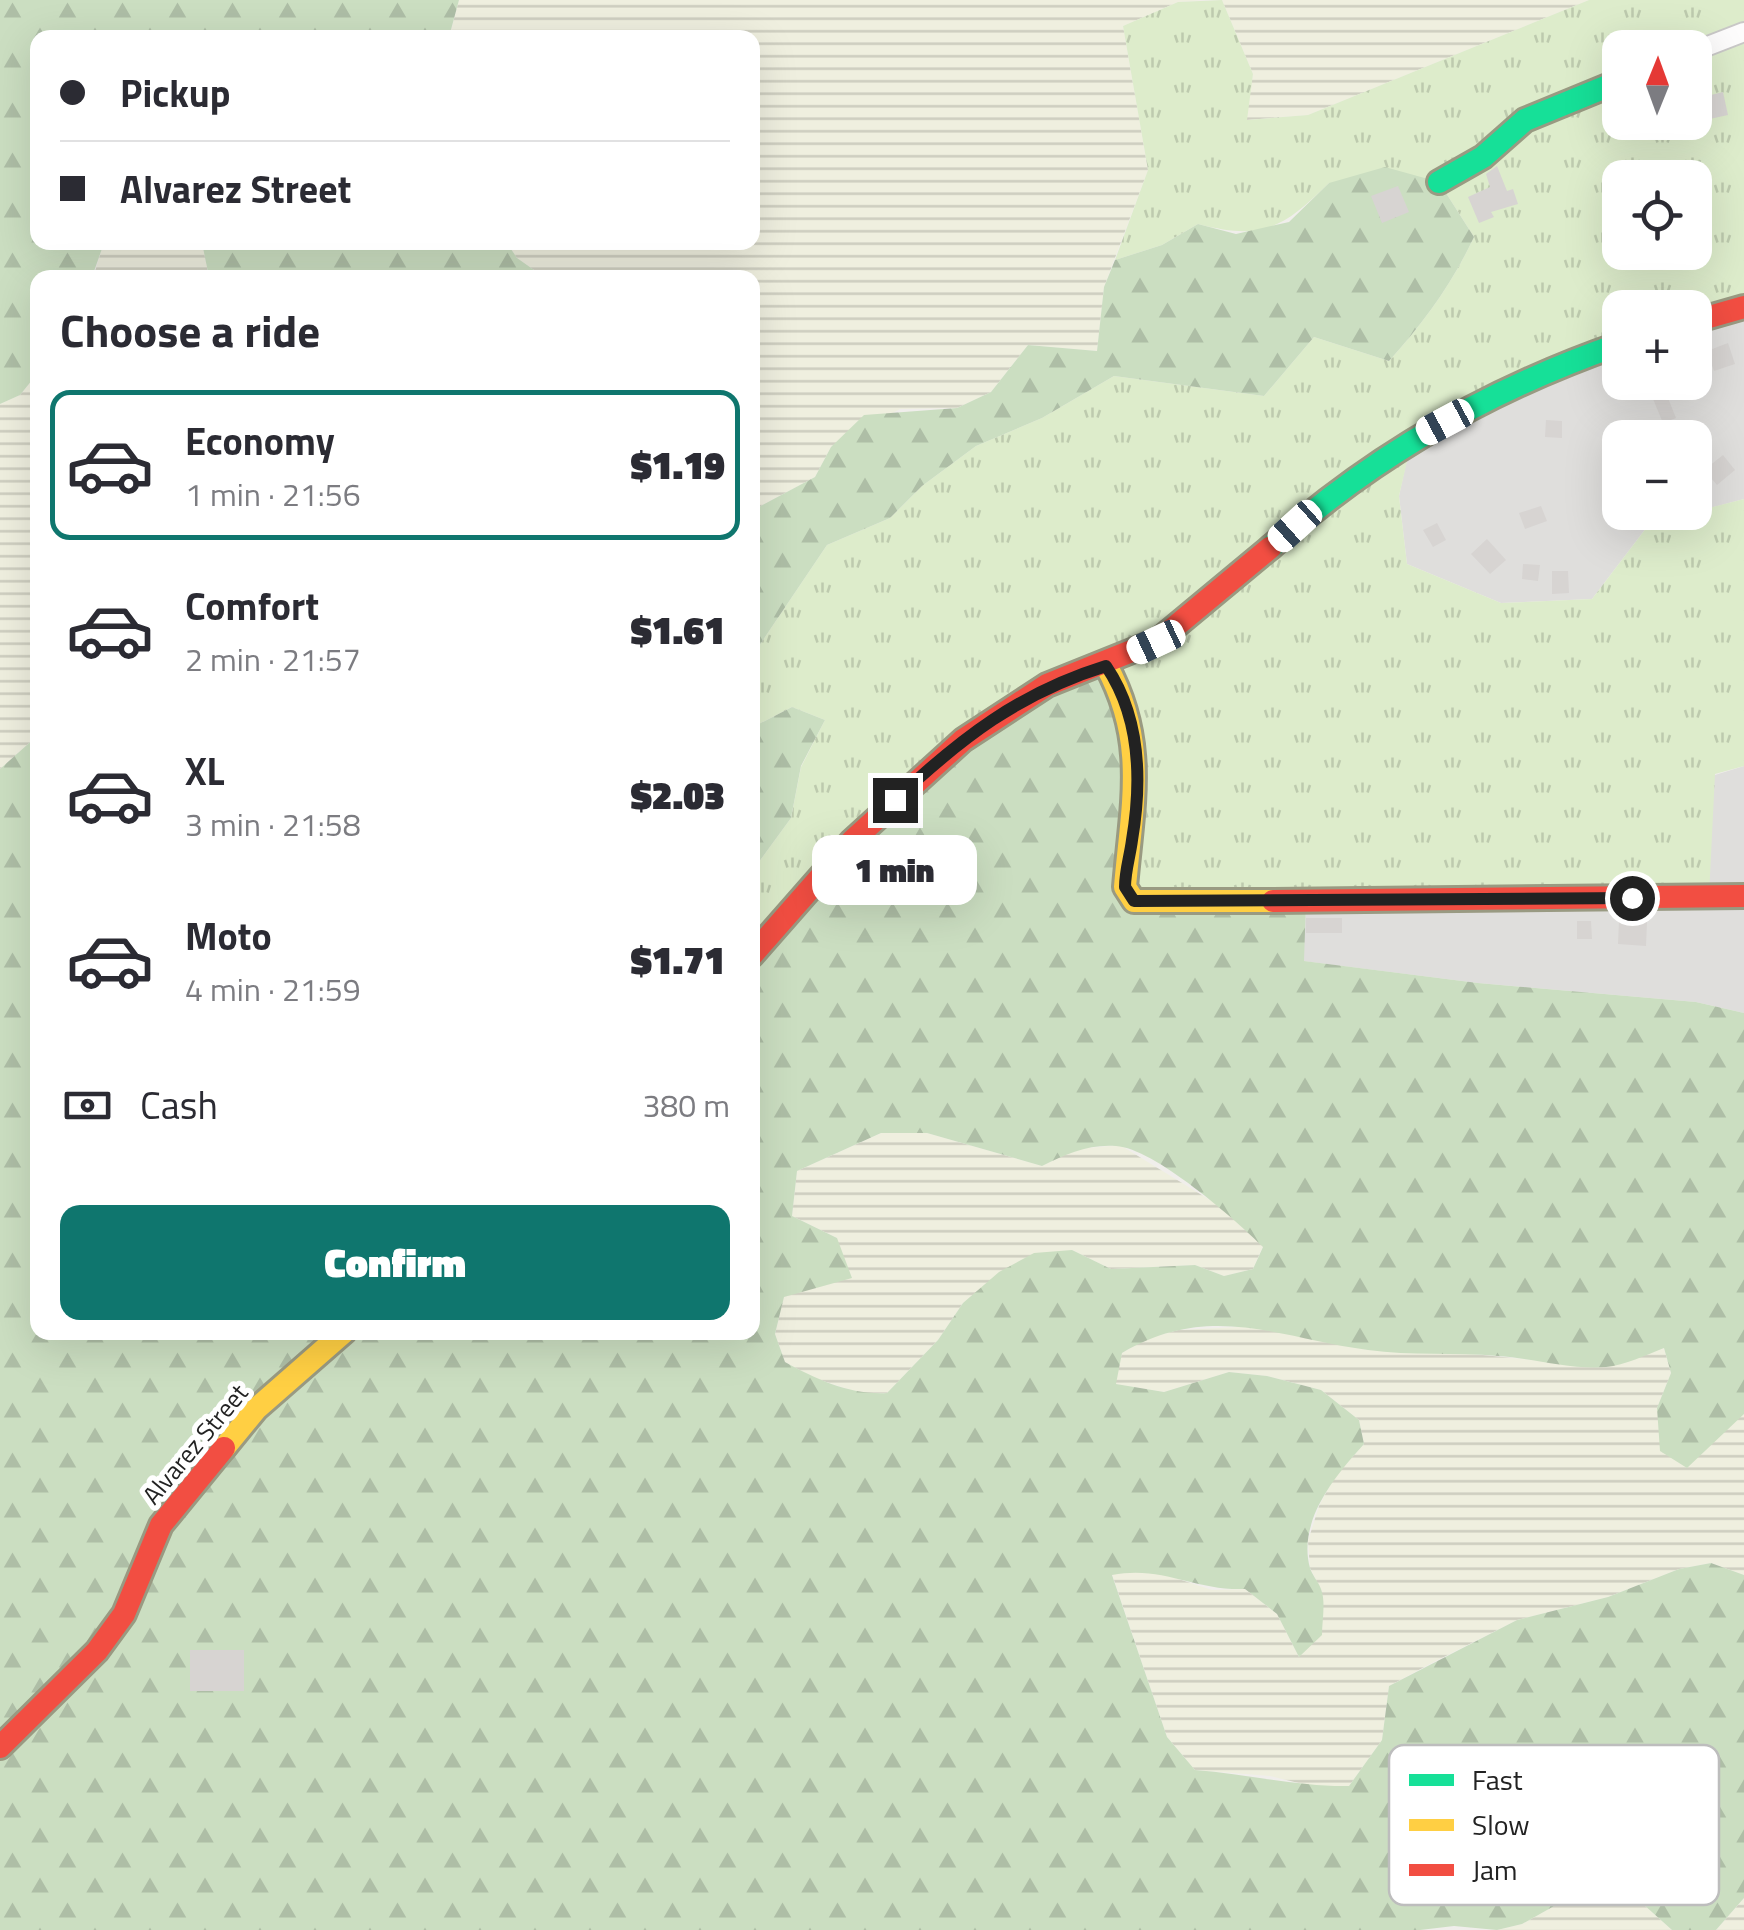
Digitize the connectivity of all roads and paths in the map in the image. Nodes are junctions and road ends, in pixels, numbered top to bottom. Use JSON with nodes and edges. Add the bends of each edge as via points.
{"nodes":[{"id":1,"x":1744,"y":32,"type":"edge"},
{"id":2,"x":1712,"y":44,"type":"edge"},
{"id":3,"x":1602,"y":88,"type":"edge"},
{"id":4,"x":1439,"y":182,"type":"dead end"},
{"id":5,"x":1744,"y":307,"type":"edge"},
{"id":6,"x":1712,"y":316,"type":"edge"},
{"id":7,"x":1602,"y":350,"type":"edge"},
{"id":8,"x":1106,"y":666,"type":"junction"},
{"id":9,"x":1744,"y":896,"type":"edge"},
{"id":10,"x":760,"y":945,"type":"edge"},
{"id":11,"x":335,"y":1340,"type":"edge"},
{"id":12,"x":0,"y":1747,"type":"edge"}],
"edges":[{"from":1,"to":2,"type":"street"},
{"from":3,"to":4,"type":"street","via":[[1525,120],[1483,157]]},
{"from":5,"to":6,"type":"street"},
{"from":7,"to":8,"type":"street","via":[[1546,367],[1411,440],[1156,642]]},
{"from":8,"to":9,"type":"street","via":[[1122,689],[1132,726],[1138,783],[1125,887],[1134,901]]},
{"from":8,"to":10,"type":"street","via":[[1050,683],[952,746],[838,852]]},
{"from":11,"to":12,"type":"street","name":"Alvarez Street","via":[[256,1408],[160,1525],[124,1614],[98,1651]]}]}
